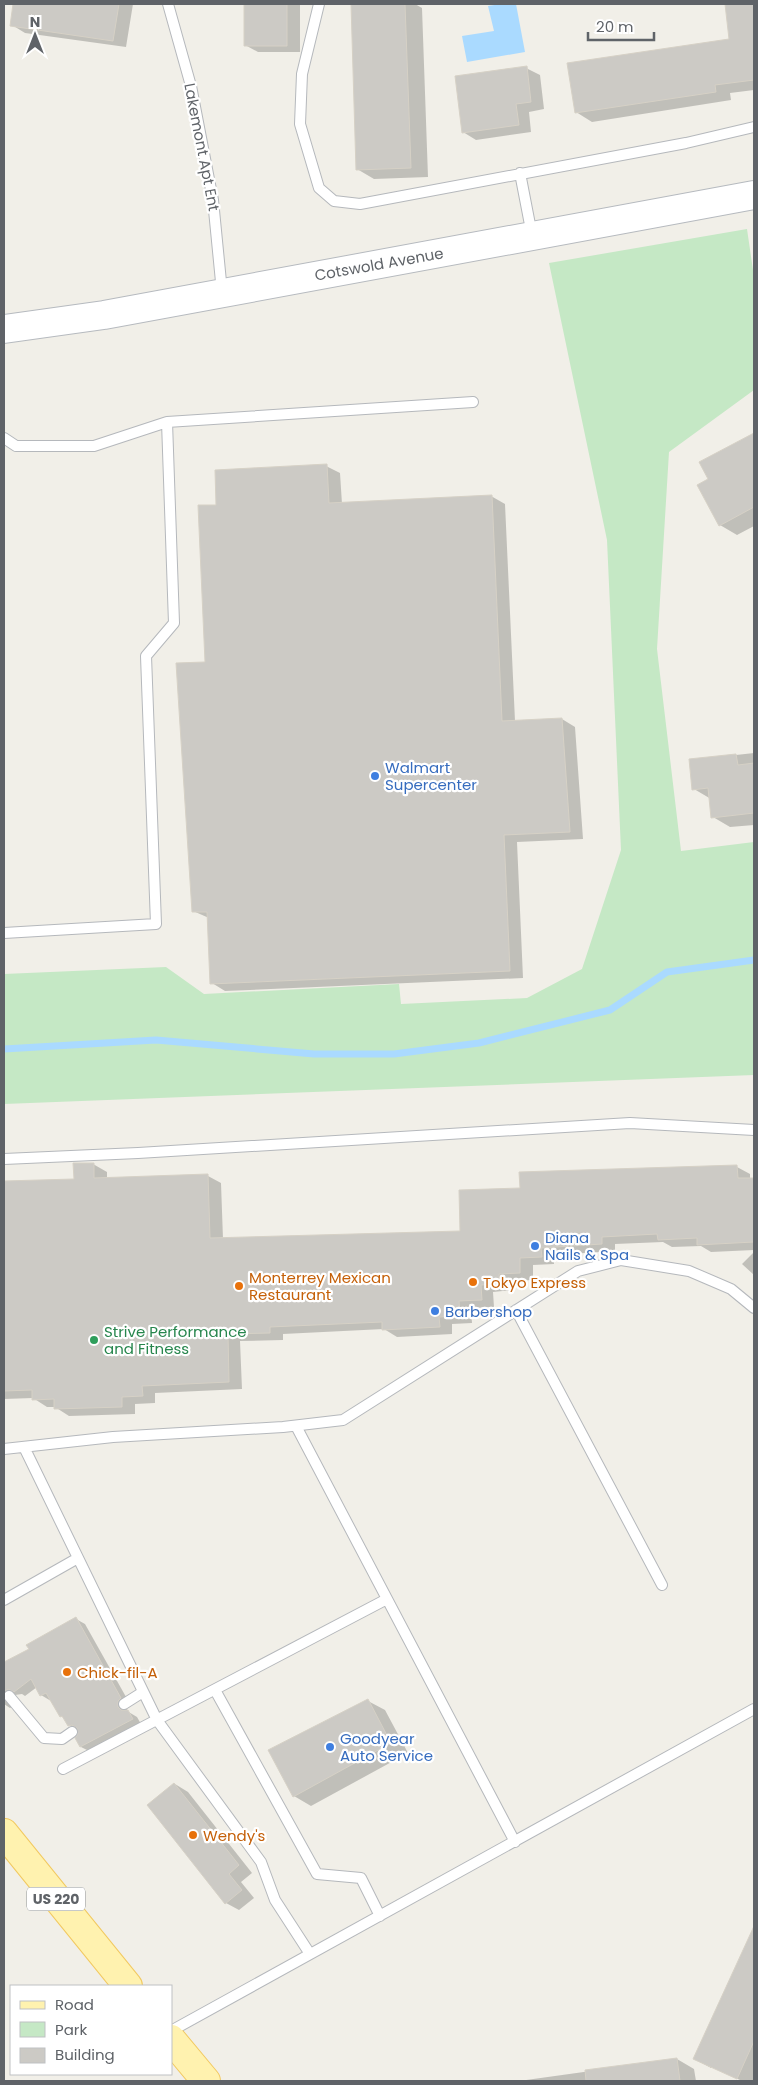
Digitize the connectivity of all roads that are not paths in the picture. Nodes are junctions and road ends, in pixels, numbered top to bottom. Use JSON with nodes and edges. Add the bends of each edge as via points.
{"nodes":[{"id":1,"x":168,"y":4,"type":"edge"},
{"id":2,"x":319,"y":4,"type":"edge"},
{"id":3,"x":754,"y":127,"type":"edge"},
{"id":4,"x":520,"y":173,"type":"junction"},
{"id":5,"x":754,"y":196,"type":"edge"},
{"id":6,"x":532,"y":236,"type":"junction"},
{"id":7,"x":222,"y":293,"type":"junction"},
{"id":8,"x":4,"y":329,"type":"edge"},
{"id":9,"x":473,"y":402,"type":"dead end"},
{"id":10,"x":167,"y":422,"type":"junction"},
{"id":11,"x":4,"y":438,"type":"edge"},
{"id":12,"x":4,"y":933,"type":"edge"},
{"id":13,"x":754,"y":1130,"type":"edge"},
{"id":14,"x":4,"y":1159,"type":"edge"},
{"id":15,"x":754,"y":1308,"type":"edge"},
{"id":16,"x":516,"y":1310,"type":"junction"},
{"id":17,"x":296,"y":1426,"type":"junction"},
{"id":18,"x":24,"y":1447,"type":"junction"},
{"id":19,"x":4,"y":1449,"type":"edge"},
{"id":20,"x":78,"y":1558,"type":"junction"},
{"id":21,"x":662,"y":1584,"type":"dead end"},
{"id":22,"x":387,"y":1599,"type":"junction"},
{"id":23,"x":4,"y":1600,"type":"edge"},
{"id":24,"x":215,"y":1690,"type":"junction"},
{"id":25,"x":143,"y":1692,"type":"junction"},
{"id":26,"x":9,"y":1696,"type":"dead end"},
{"id":27,"x":124,"y":1704,"type":"dead end"},
{"id":28,"x":754,"y":1709,"type":"edge"},
{"id":29,"x":157,"y":1720,"type":"junction"},
{"id":30,"x":72,"y":1732,"type":"dead end"},
{"id":31,"x":63,"y":1769,"type":"dead end"},
{"id":32,"x":4,"y":1834,"type":"edge"},
{"id":33,"x":515,"y":1842,"type":"junction"},
{"id":34,"x":380,"y":1916,"type":"junction"},
{"id":35,"x":310,"y":1954,"type":"junction"},
{"id":36,"x":127,"y":1985,"type":"edge"},
{"id":37,"x":172,"y":2030,"type":"edge"},
{"id":38,"x":172,"y":2040,"type":"edge"},
{"id":39,"x":206,"y":2081,"type":"edge"}],
"edges":[{"from":1,"to":7,"type":"lane","name":"Lakemont Apt Ent","via":[[191,86],[213,200]]},
{"from":2,"to":4,"type":"lane","via":[[302,74],[300,124],[319,188],[334,201],[360,204]]},
{"from":3,"to":4,"type":"lane"},
{"from":4,"to":6,"type":"lane"},
{"from":5,"to":6,"type":"street","name":"Cotswold Avenue"},
{"from":6,"to":7,"type":"street","name":"Cotswold Avenue"},
{"from":7,"to":8,"type":"street","name":"Cotswold Avenue"},
{"from":9,"to":10,"type":"lane"},
{"from":10,"to":11,"type":"lane","via":[[94,446],[16,446]]},
{"from":10,"to":12,"type":"lane","via":[[174,623],[146,656],[156,924]]},
{"from":13,"to":14,"type":"lane","via":[[630,1123]]},
{"from":15,"to":16,"type":"lane","via":[[731,1289],[689,1271],[622,1260],[578,1271]]},
{"from":16,"to":17,"type":"lane","via":[[342,1420]]},
{"from":16,"to":21,"type":"lane"},
{"from":17,"to":18,"type":"lane","via":[[113,1437]]},
{"from":17,"to":22,"type":"lane"},
{"from":18,"to":19,"type":"lane"},
{"from":18,"to":20,"type":"lane"},
{"from":20,"to":23,"type":"lane"},
{"from":20,"to":25,"type":"lane"},
{"from":22,"to":24,"type":"lane"},
{"from":22,"to":33,"type":"lane"},
{"from":24,"to":29,"type":"lane"},
{"from":24,"to":34,"type":"lane","via":[[317,1874],[361,1878]]},
{"from":25,"to":27,"type":"lane"},
{"from":25,"to":29,"type":"lane"},
{"from":26,"to":30,"type":"lane","via":[[44,1738],[62,1739]]},
{"from":28,"to":33,"type":"lane"},
{"from":29,"to":31,"type":"lane"},
{"from":29,"to":35,"type":"lane","via":[[262,1862],[275,1900]]},
{"from":32,"to":36,"type":"main road","number":"US 220"},
{"from":33,"to":34,"type":"lane"},
{"from":34,"to":35,"type":"lane"},
{"from":35,"to":37,"type":"lane"},
{"from":38,"to":39,"type":"main road"}]}
